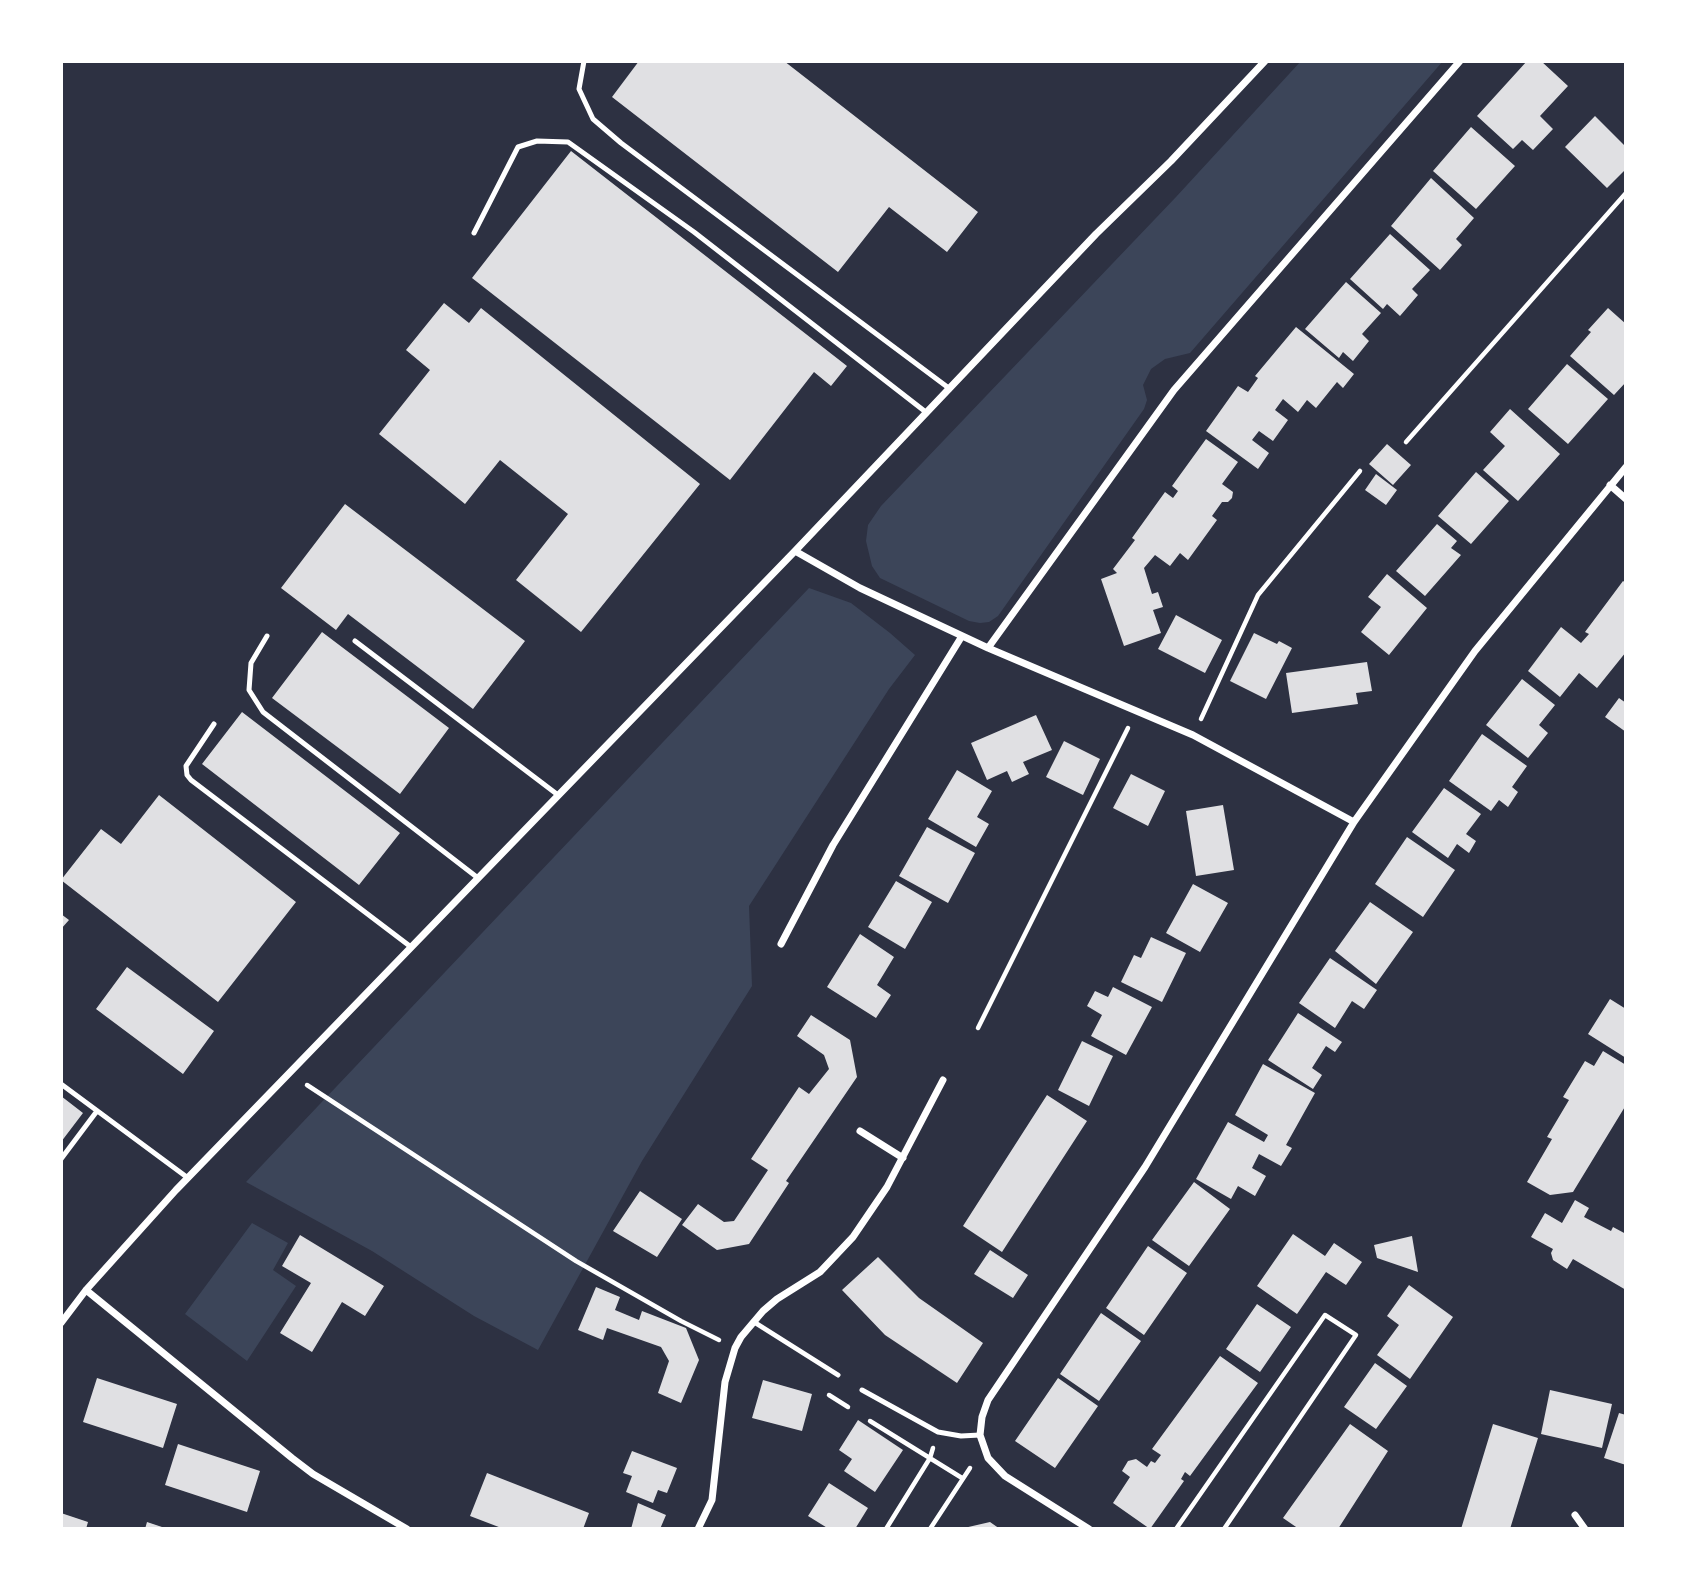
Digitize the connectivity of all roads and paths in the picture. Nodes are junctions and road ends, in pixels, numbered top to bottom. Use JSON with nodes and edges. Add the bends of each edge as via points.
{"nodes":[{"id":1,"x":584,"y":61,"type":"edge"},
{"id":2,"x":1265,"y":61,"type":"edge"},
{"id":3,"x":1460,"y":61,"type":"edge"},
{"id":4,"x":1626,"y":194,"type":"edge"},
{"id":5,"x":474,"y":233,"type":"dead end"},
{"id":6,"x":950,"y":388,"type":"junction"},
{"id":7,"x":926,"y":413,"type":"junction"},
{"id":8,"x":1406,"y":442,"type":"dead end"},
{"id":9,"x":1626,"y":467,"type":"edge"},
{"id":10,"x":1360,"y":471,"type":"dead end"},
{"id":11,"x":1610,"y":485,"type":"junction"},
{"id":12,"x":1626,"y":499,"type":"edge"},
{"id":13,"x":795,"y":551,"type":"junction"},
{"id":14,"x":267,"y":636,"type":"dead end"},
{"id":15,"x":962,"y":636,"type":"junction"},
{"id":16,"x":355,"y":641,"type":"dead end"},
{"id":17,"x":988,"y":648,"type":"junction"},
{"id":18,"x":1136,"y":711,"type":"junction"},
{"id":19,"x":215,"y":724,"type":"dead end"},
{"id":20,"x":1193,"y":735,"type":"junction"},
{"id":21,"x":558,"y":795,"type":"junction"},
{"id":22,"x":1354,"y":822,"type":"junction"},
{"id":23,"x":478,"y":878,"type":"junction"},
{"id":24,"x":781,"y":944,"type":"dead end"},
{"id":25,"x":411,"y":947,"type":"junction"},
{"id":26,"x":978,"y":1028,"type":"dead end"},
{"id":27,"x":288,"y":1073,"type":"junction"},
{"id":28,"x":943,"y":1080,"type":"dead end"},
{"id":29,"x":61,"y":1084,"type":"edge"},
{"id":30,"x":97,"y":1111,"type":"junction"},
{"id":31,"x":860,"y":1131,"type":"dead end"},
{"id":32,"x":903,"y":1158,"type":"junction"},
{"id":33,"x":61,"y":1159,"type":"edge"},
{"id":34,"x":188,"y":1178,"type":"junction"},
{"id":35,"x":86,"y":1290,"type":"junction"},
{"id":36,"x":754,"y":1322,"type":"junction"},
{"id":37,"x":61,"y":1323,"type":"edge"},
{"id":38,"x":735,"y":1348,"type":"junction"},
{"id":39,"x":838,"y":1376,"type":"dead end"},
{"id":40,"x":862,"y":1390,"type":"dead end"},
{"id":41,"x":939,"y":1432,"type":"junction"},
{"id":42,"x":980,"y":1435,"type":"junction"},
{"id":43,"x":988,"y":1458,"type":"junction"},
{"id":44,"x":1574,"y":1515,"type":"dead end"},
{"id":45,"x":407,"y":1529,"type":"edge"},
{"id":46,"x":698,"y":1529,"type":"edge"},
{"id":47,"x":886,"y":1529,"type":"edge"},
{"id":48,"x":930,"y":1529,"type":"edge"},
{"id":49,"x":1089,"y":1529,"type":"edge"},
{"id":50,"x":1176,"y":1529,"type":"edge"},
{"id":51,"x":1224,"y":1529,"type":"edge"},
{"id":52,"x":1585,"y":1529,"type":"edge"}],
"edges":[{"from":1,"to":6,"type":"lane","via":[[579,89],[593,119]]},
{"from":2,"to":6,"type":"street"},
{"from":3,"to":17,"type":"street","via":[[1174,390]]},
{"from":4,"to":8,"type":"path"},
{"from":5,"to":7,"type":"lane","via":[[518,147],[537,141],[568,142],[694,232]]},
{"from":6,"to":7,"type":"street"},
{"from":7,"to":13,"type":"street"},
{"from":9,"to":11,"type":"street"},
{"from":10,"to":20,"type":"path","via":[[1258,595]]},
{"from":11,"to":12,"type":"street"},
{"from":11,"to":22,"type":"street","via":[[1475,652]]},
{"from":13,"to":15,"type":"street"},
{"from":13,"to":21,"type":"street"},
{"from":14,"to":23,"type":"lane","via":[[251,663],[249,690],[263,712]]},
{"from":15,"to":17,"type":"street"},
{"from":15,"to":24,"type":"street","via":[[833,845]]},
{"from":16,"to":21,"type":"lane"},
{"from":17,"to":18,"type":"street"},
{"from":18,"to":20,"type":"street"},
{"from":18,"to":26,"type":"path"},
{"from":19,"to":25,"type":"lane","via":[[186,766],[191,780]]},
{"from":20,"to":22,"type":"street"},
{"from":21,"to":23,"type":"street"},
{"from":22,"to":42,"type":"street","via":[[1145,1167],[988,1400]]},
{"from":23,"to":25,"type":"street"},
{"from":25,"to":27,"type":"street"},
{"from":27,"to":34,"type":"street"},
{"from":27,"to":38,"type":"path","via":[[576,1261]]},
{"from":28,"to":32,"type":"street"},
{"from":29,"to":30,"type":"lane"},
{"from":30,"to":33,"type":"lane"},
{"from":30,"to":34,"type":"lane"},
{"from":31,"to":32,"type":"street"},
{"from":32,"to":36,"type":"street","via":[[853,1237],[820,1272],[777,1299]]},
{"from":34,"to":35,"type":"street"},
{"from":35,"to":37,"type":"street"},
{"from":35,"to":45,"type":"street","via":[[292,1458]]},
{"from":36,"to":38,"type":"street"},
{"from":36,"to":39,"type":"lane"},
{"from":38,"to":46,"type":"street","via":[[725,1382],[712,1500]]},
{"from":40,"to":41,"type":"lane"},
{"from":41,"to":42,"type":"lane"},
{"from":41,"to":47,"type":"path","via":[[930,1458]]},
{"from":42,"to":43,"type":"street"},
{"from":43,"to":48,"type":"path","via":[[969,1468]]},
{"from":43,"to":49,"type":"street","via":[[1005,1475]]},
{"from":44,"to":52,"type":"street"},
{"from":50,"to":51,"type":"path","via":[[1325,1315],[1356,1335]]}]}
